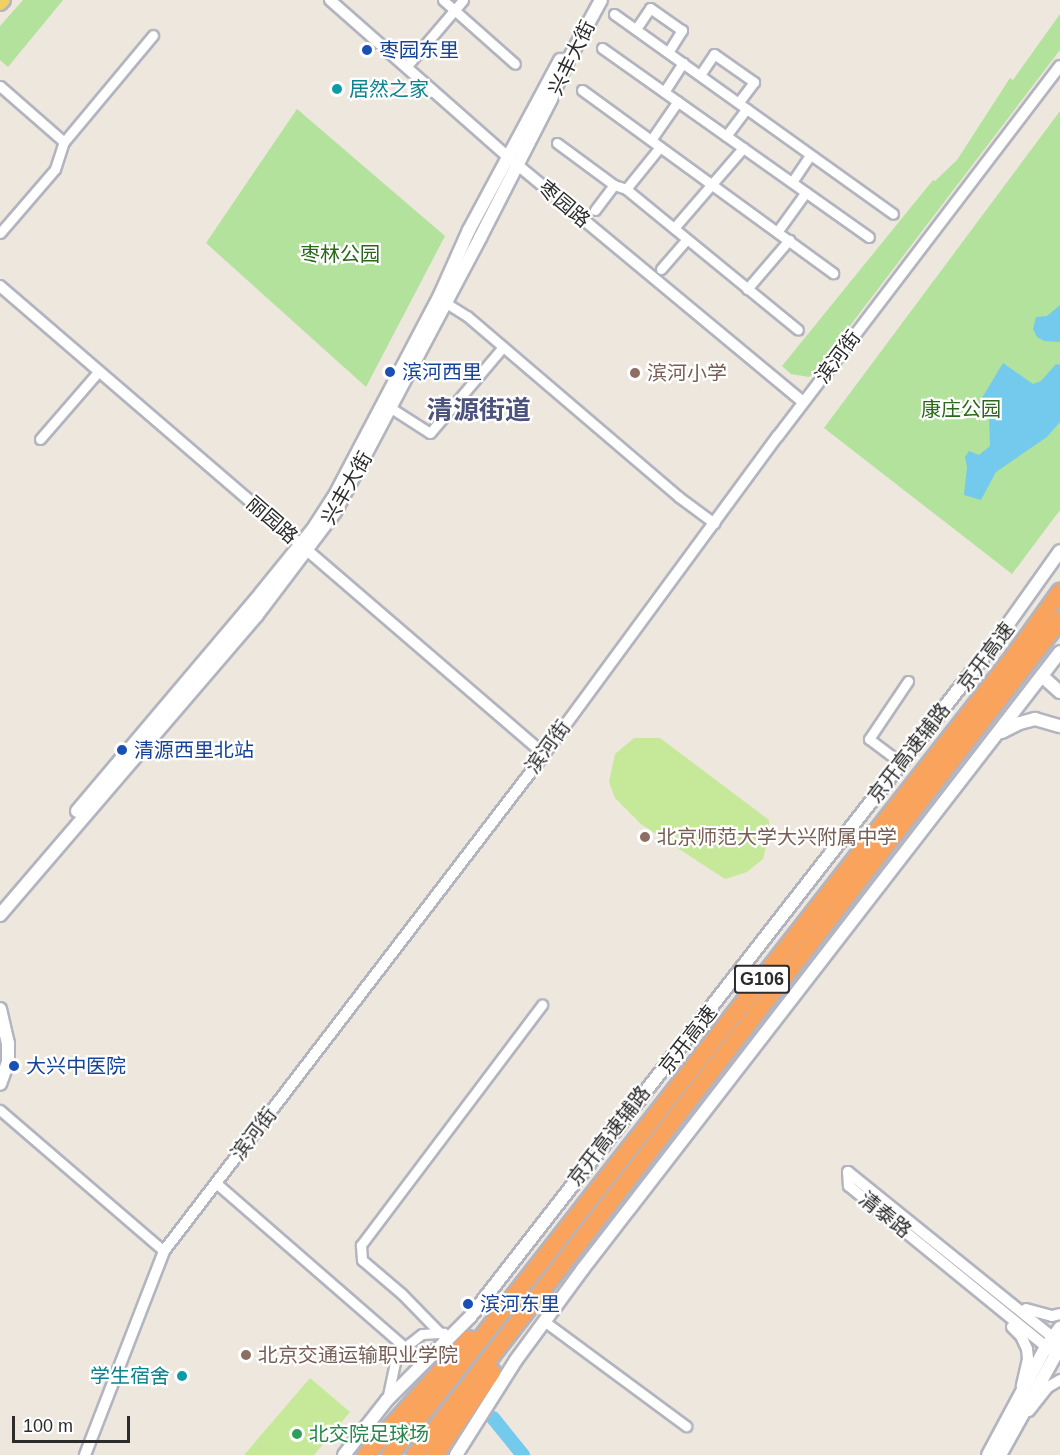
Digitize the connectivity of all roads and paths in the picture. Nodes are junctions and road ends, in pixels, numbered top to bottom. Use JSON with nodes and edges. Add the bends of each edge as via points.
{"nodes":[{"id":1,"x":330,"y":0,"type":"edge"},
{"id":2,"x":442,"y":0,"type":"edge"},
{"id":3,"x":463,"y":0,"type":"edge"},
{"id":4,"x":592,"y":0,"type":"edge"},
{"id":5,"x":601,"y":0,"type":"edge"},
{"id":6,"x":454,"y":10,"type":"junction"},
{"id":7,"x":614,"y":14,"type":"dead end"},
{"id":8,"x":636,"y":29,"type":"junction"},
{"id":9,"x":153,"y":35,"type":"dead end"},
{"id":10,"x":602,"y":48,"type":"dead end"},
{"id":11,"x":668,"y":52,"type":"junction"},
{"id":12,"x":683,"y":63,"type":"junction"},
{"id":13,"x":515,"y":64,"type":"dead end"},
{"id":14,"x":1060,"y":66,"type":"edge"},
{"id":15,"x":406,"y":67,"type":"junction"},
{"id":16,"x":700,"y":75,"type":"junction"},
{"id":17,"x":0,"y":86,"type":"edge"},
{"id":18,"x":582,"y":90,"type":"dead end"},
{"id":19,"x":664,"y":92,"type":"junction"},
{"id":20,"x":678,"y":101,"type":"junction"},
{"id":21,"x":742,"y":106,"type":"junction"},
{"id":22,"x":726,"y":136,"type":"junction"},
{"id":23,"x":651,"y":140,"type":"junction"},
{"id":24,"x":64,"y":142,"type":"junction"},
{"id":25,"x":557,"y":143,"type":"dead end"},
{"id":26,"x":660,"y":147,"type":"junction"},
{"id":27,"x":743,"y":148,"type":"junction"},
{"id":28,"x":810,"y":155,"type":"junction"},
{"id":29,"x":512,"y":161,"type":"junction"},
{"id":30,"x":792,"y":182,"type":"junction"},
{"id":31,"x":712,"y":184,"type":"junction"},
{"id":32,"x":614,"y":185,"type":"junction"},
{"id":33,"x":626,"y":189,"type":"junction"},
{"id":34,"x":806,"y":192,"type":"junction"},
{"id":35,"x":595,"y":210,"type":"dead end"},
{"id":36,"x":893,"y":214,"type":"dead end"},
{"id":37,"x":674,"y":228,"type":"junction"},
{"id":38,"x":777,"y":232,"type":"junction"},
{"id":39,"x":0,"y":233,"type":"edge"},
{"id":40,"x":869,"y":237,"type":"dead end"},
{"id":41,"x":686,"y":240,"type":"junction"},
{"id":42,"x":789,"y":240,"type":"junction"},
{"id":43,"x":661,"y":269,"type":"dead end"},
{"id":44,"x":833,"y":273,"type":"dead end"},
{"id":45,"x":0,"y":286,"type":"edge"},
{"id":46,"x":747,"y":289,"type":"junction"},
{"id":47,"x":446,"y":303,"type":"junction"},
{"id":48,"x":798,"y":330,"type":"dead end"},
{"id":49,"x":503,"y":347,"type":"junction"},
{"id":50,"x":99,"y":370,"type":"junction"},
{"id":51,"x":803,"y":402,"type":"junction"},
{"id":52,"x":391,"y":408,"type":"junction"},
{"id":53,"x":40,"y":439,"type":"dead end"},
{"id":54,"x":714,"y":523,"type":"junction"},
{"id":55,"x":304,"y":547,"type":"junction"},
{"id":56,"x":1060,"y":551,"type":"edge"},
{"id":57,"x":1060,"y":592,"type":"edge"},
{"id":58,"x":1060,"y":620,"type":"edge"},
{"id":59,"x":1060,"y":652,"type":"edge"},
{"id":60,"x":1042,"y":676,"type":"junction"},
{"id":61,"x":909,"y":681,"type":"dead end"},
{"id":62,"x":1060,"y":692,"type":"edge"},
{"id":63,"x":1060,"y":726,"type":"edge"},
{"id":64,"x":998,"y":734,"type":"junction"},
{"id":65,"x":544,"y":754,"type":"junction"},
{"id":66,"x":901,"y":763,"type":"junction"},
{"id":67,"x":0,"y":901,"type":"edge"},
{"id":68,"x":0,"y":915,"type":"edge"},
{"id":69,"x":542,"y":1005,"type":"dead end"},
{"id":70,"x":0,"y":1010,"type":"edge"},
{"id":71,"x":0,"y":1084,"type":"edge"},
{"id":72,"x":0,"y":1110,"type":"edge"},
{"id":73,"x":215,"y":1183,"type":"junction"},
{"id":74,"x":164,"y":1251,"type":"junction"},
{"id":75,"x":988,"y":1300,"type":"junction"},
{"id":76,"x":1010,"y":1302,"type":"junction"},
{"id":77,"x":1060,"y":1314,"type":"edge"},
{"id":78,"x":544,"y":1321,"type":"junction"},
{"id":79,"x":455,"y":1333,"type":"junction"},
{"id":80,"x":441,"y":1334,"type":"junction"},
{"id":81,"x":1056,"y":1345,"type":"edge"},
{"id":82,"x":406,"y":1348,"type":"junction"},
{"id":83,"x":450,"y":1357,"type":"junction"},
{"id":84,"x":1060,"y":1380,"type":"edge"},
{"id":85,"x":485,"y":1384,"type":"junction"},
{"id":86,"x":1020,"y":1394,"type":"junction"},
{"id":87,"x":427,"y":1396,"type":"junction"},
{"id":88,"x":387,"y":1400,"type":"junction"},
{"id":89,"x":454,"y":1416,"type":"junction"},
{"id":90,"x":686,"y":1426,"type":"dead end"},
{"id":91,"x":1014,"y":1430,"type":"junction"},
{"id":92,"x":85,"y":1455,"type":"edge"},
{"id":93,"x":344,"y":1455,"type":"edge"},
{"id":94,"x":366,"y":1455,"type":"edge"},
{"id":95,"x":390,"y":1455,"type":"edge"},
{"id":96,"x":415,"y":1455,"type":"edge"},
{"id":97,"x":435,"y":1455,"type":"edge"},
{"id":98,"x":456,"y":1455,"type":"edge"},
{"id":99,"x":988,"y":1455,"type":"edge"},
{"id":100,"x":1000,"y":1455,"type":"edge"}],
"edges":[{"from":1,"to":15,"type":"street","name":"枣园路"},
{"from":2,"to":6,"type":"street"},
{"from":3,"to":6,"type":"street"},
{"from":4,"to":29,"type":"main road","name":"兴丰大街"},
{"from":5,"to":29,"type":"main road","name":"兴丰大街"},
{"from":6,"to":13,"type":"street"},
{"from":6,"to":15,"type":"street"},
{"from":7,"to":8,"type":"street"},
{"from":8,"to":11,"type":"street"},
{"from":8,"to":11,"type":"street","via":[[650,8],[682,30]]},
{"from":9,"to":24,"type":"street"},
{"from":10,"to":19,"type":"street"},
{"from":11,"to":12,"type":"street"},
{"from":12,"to":16,"type":"street"},
{"from":12,"to":19,"type":"street"},
{"from":14,"to":51,"type":"street","name":"滨河街"},
{"from":15,"to":29,"type":"street","name":"枣园路"},
{"from":16,"to":21,"type":"street"},
{"from":16,"to":21,"type":"street","via":[[714,54],[754,82]]},
{"from":17,"to":24,"type":"street"},
{"from":18,"to":23,"type":"street"},
{"from":19,"to":20,"type":"street"},
{"from":20,"to":22,"type":"street"},
{"from":20,"to":23,"type":"street"},
{"from":21,"to":22,"type":"street"},
{"from":21,"to":28,"type":"street"},
{"from":22,"to":27,"type":"street"},
{"from":23,"to":26,"type":"street"},
{"from":24,"to":39,"type":"street","via":[[55,169]]},
{"from":25,"to":32,"type":"street"},
{"from":26,"to":31,"type":"street"},
{"from":26,"to":33,"type":"street"},
{"from":27,"to":30,"type":"street"},
{"from":27,"to":31,"type":"street"},
{"from":28,"to":30,"type":"street"},
{"from":28,"to":36,"type":"street"},
{"from":29,"to":47,"type":"main road","name":"兴丰大街"},
{"from":29,"to":51,"type":"street","name":"枣园路"},
{"from":29,"to":55,"type":"main road","name":"兴丰大街","via":[[469,230],[441,295]]},
{"from":30,"to":34,"type":"street"},
{"from":31,"to":37,"type":"street"},
{"from":31,"to":38,"type":"street"},
{"from":32,"to":33,"type":"street"},
{"from":32,"to":35,"type":"street"},
{"from":33,"to":37,"type":"street"},
{"from":34,"to":38,"type":"street"},
{"from":34,"to":40,"type":"street"},
{"from":37,"to":41,"type":"street"},
{"from":38,"to":42,"type":"street"},
{"from":41,"to":43,"type":"street"},
{"from":41,"to":46,"type":"street"},
{"from":42,"to":44,"type":"street"},
{"from":42,"to":46,"type":"street"},
{"from":45,"to":50,"type":"street","name":"丽园路"},
{"from":46,"to":48,"type":"street"},
{"from":47,"to":49,"type":"street"},
{"from":47,"to":52,"type":"main road","name":"兴丰大街"},
{"from":49,"to":52,"type":"street","via":[[429,434]]},
{"from":49,"to":54,"type":"street"},
{"from":50,"to":53,"type":"street"},
{"from":50,"to":55,"type":"street","name":"丽园路"},
{"from":51,"to":54,"type":"street","name":"滨河街"},
{"from":52,"to":55,"type":"main road","name":"兴丰大街","via":[[335,512]]},
{"from":54,"to":65,"type":"street","name":"滨河街"},
{"from":55,"to":65,"type":"street","name":"丽园路"},
{"from":55,"to":67,"type":"main road","name":"兴丰大街"},
{"from":55,"to":68,"type":"main road","name":"兴丰大街","via":[[257,615]]},
{"from":56,"to":66,"type":"main road","name":"京开高速辅路"},
{"from":57,"to":83,"type":"highway","name":"京开高速","number":"G106","via":[[532,1274]]},
{"from":58,"to":85,"type":"highway","name":"京开高速","number":"G106","via":[[546,1286]]},
{"from":59,"to":60,"type":"main road"},
{"from":60,"to":62,"type":"main road"},
{"from":60,"to":64,"type":"main road"},
{"from":61,"to":66,"type":"street","via":[[869,739]]},
{"from":63,"to":64,"type":"main road","via":[[1035,719]]},
{"from":64,"to":78,"type":"main road"},
{"from":65,"to":73,"type":"street","name":"滨河街"},
{"from":66,"to":79,"type":"main road","name":"京开高速辅路"},
{"from":69,"to":80,"type":"street","via":[[361,1245],[362,1260]]},
{"from":70,"to":71,"type":"main road","via":[[8,1062]]},
{"from":72,"to":74,"type":"street"},
{"from":73,"to":74,"type":"street","name":"滨河街"},
{"from":73,"to":82,"type":"street"},
{"from":74,"to":92,"type":"street","name":"滨河街"},
{"from":75,"to":76,"type":"street","name":"清泰路","via":[[849,1186],[848,1172]]},
{"from":75,"to":81,"type":"street","name":"清泰路"},
{"from":75,"to":86,"type":"street","via":[[1026,1343],[1028,1359]]},
{"from":76,"to":77,"type":"street","via":[[1036,1314]]},
{"from":76,"to":81,"type":"street","name":"清泰路"},
{"from":78,"to":85,"type":"main road"},
{"from":78,"to":90,"type":"street"},
{"from":79,"to":80,"type":"street"},
{"from":79,"to":83,"type":"main road","name":"京开高速辅路"},
{"from":80,"to":82,"type":"street","via":[[422,1334]]},
{"from":81,"to":86,"type":"main road"},
{"from":81,"to":91,"type":"main road"},
{"from":82,"to":88,"type":"street","via":[[394,1361]]},
{"from":83,"to":87,"type":"highway","name":"京开高速"},
{"from":83,"to":88,"type":"main road","name":"京开高速辅路","via":[[408,1380]]},
{"from":84,"to":91,"type":"street","via":[[1048,1387]]},
{"from":85,"to":89,"type":"highway","name":"京开高速"},
{"from":85,"to":98,"type":"main road","via":[[473,1430]]},
{"from":86,"to":99,"type":"main road"},
{"from":87,"to":94,"type":"highway"},
{"from":87,"to":95,"type":"highway"},
{"from":88,"to":93,"type":"main road","name":"京开高速辅路"},
{"from":89,"to":96,"type":"highway"},
{"from":89,"to":97,"type":"highway"},
{"from":91,"to":100,"type":"main road"}]}
